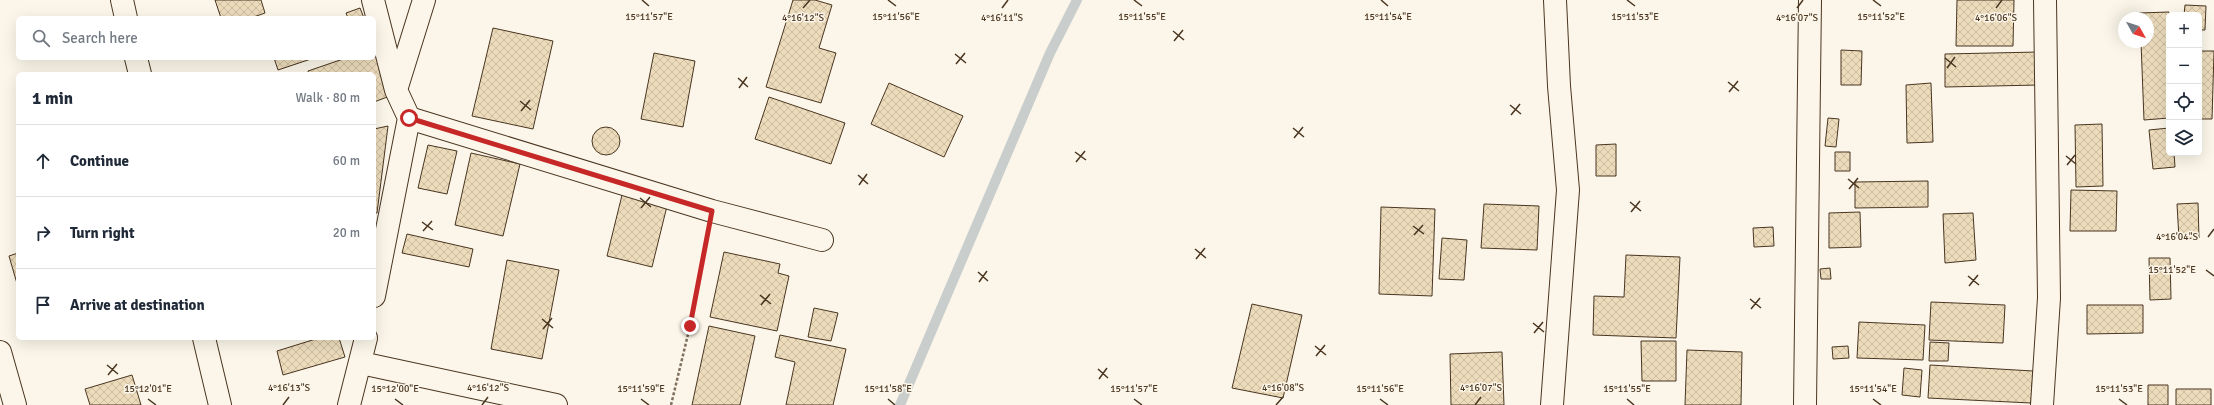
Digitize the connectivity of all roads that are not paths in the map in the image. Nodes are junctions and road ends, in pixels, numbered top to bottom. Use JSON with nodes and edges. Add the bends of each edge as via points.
{"nodes":[{"id":1,"x":122,"y":0,"type":"edge"},
{"id":2,"x":373,"y":0,"type":"edge"},
{"id":3,"x":424,"y":0,"type":"edge"},
{"id":4,"x":1555,"y":0,"type":"edge"},
{"id":5,"x":1810,"y":0,"type":"edge"},
{"id":6,"x":2045,"y":0,"type":"edge"},
{"id":7,"x":126,"y":16,"type":"edge"},
{"id":8,"x":136,"y":60,"type":"edge"},
{"id":9,"x":140,"y":72,"type":"edge"},
{"id":10,"x":396,"y":90,"type":"junction"},
{"id":11,"x":409,"y":118,"type":"junction"},
{"id":12,"x":822,"y":240,"type":"dead end"},
{"id":13,"x":376,"y":286,"type":"edge"},
{"id":14,"x":204,"y":340,"type":"edge"},
{"id":15,"x":366,"y":340,"type":"edge"},
{"id":16,"x":0,"y":352,"type":"edge"},
{"id":17,"x":361,"y":362,"type":"junction"},
{"id":18,"x":15,"y":405,"type":"edge"},
{"id":19,"x":220,"y":405,"type":"edge"},
{"id":20,"x":349,"y":405,"type":"edge"},
{"id":21,"x":556,"y":405,"type":"edge"},
{"id":22,"x":1552,"y":405,"type":"edge"},
{"id":23,"x":1804,"y":405,"type":"edge"},
{"id":24,"x":2042,"y":405,"type":"edge"}],
"edges":[{"from":1,"to":7,"type":"street"},
{"from":2,"to":10,"type":"street"},
{"from":3,"to":10,"type":"street"},
{"from":4,"to":22,"type":"street","via":[[1568,190]]},
{"from":5,"to":23,"type":"street"},
{"from":6,"to":24,"type":"street","via":[[2049,298]]},
{"from":8,"to":9,"type":"street"},
{"from":10,"to":11,"type":"street"},
{"from":11,"to":12,"type":"street","via":[[712,211]]},
{"from":11,"to":13,"type":"street"},
{"from":14,"to":19,"type":"street"},
{"from":15,"to":17,"type":"street"},
{"from":16,"to":18,"type":"street"},
{"from":17,"to":20,"type":"street"},
{"from":17,"to":21,"type":"street"}]}
